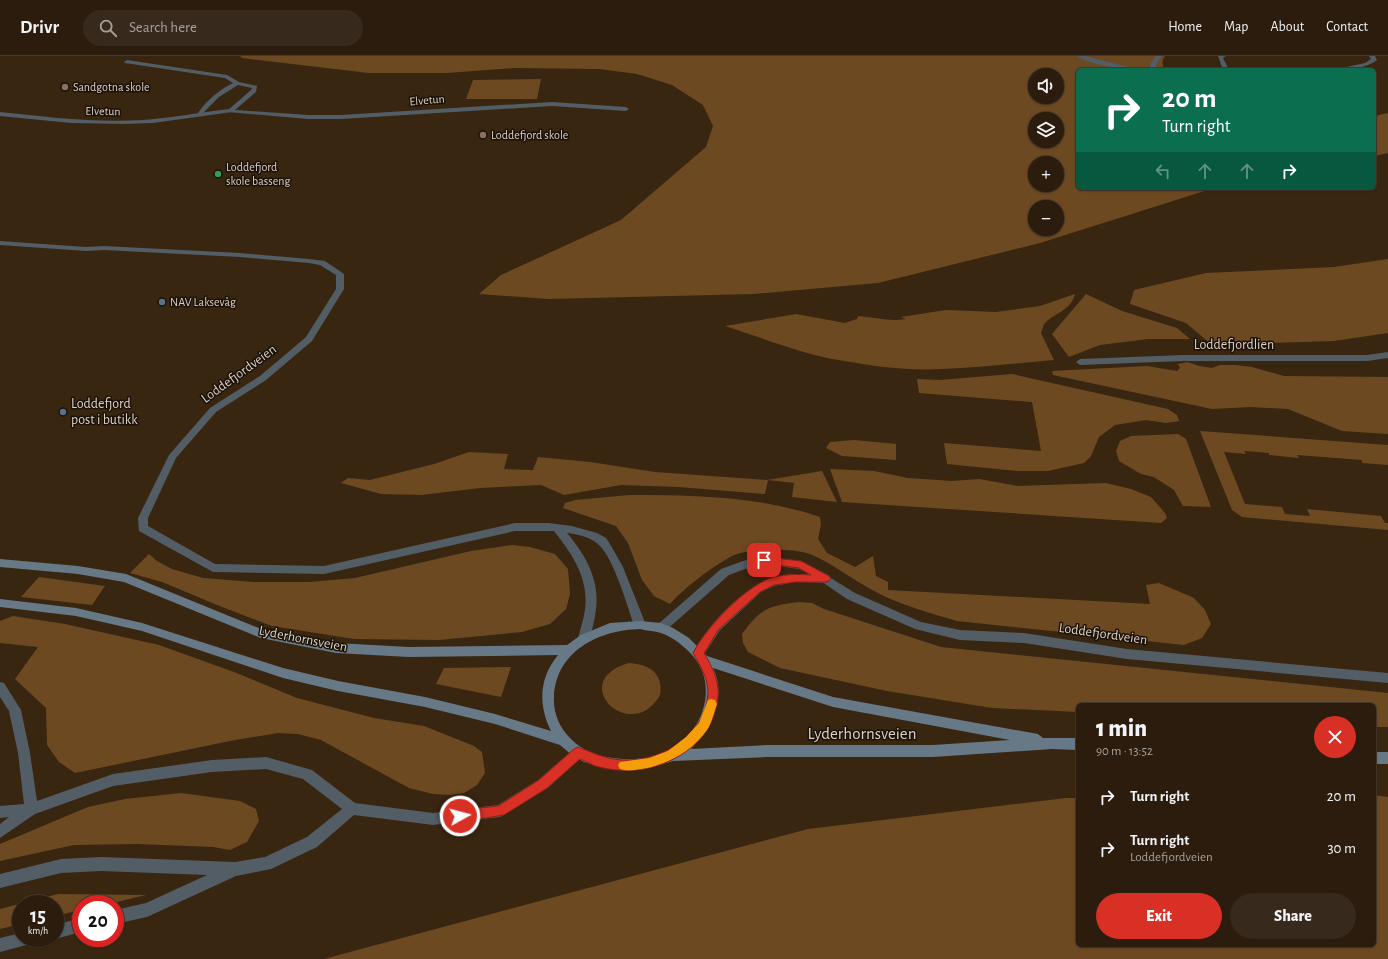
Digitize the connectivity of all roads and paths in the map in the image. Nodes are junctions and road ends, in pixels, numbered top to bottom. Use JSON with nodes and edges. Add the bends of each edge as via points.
{"nodes":[{"id":1,"x":1080,"y":56,"type":"edge"},
{"id":2,"x":1159,"y":56,"type":"edge"},
{"id":3,"x":1223,"y":56,"type":"edge"},
{"id":4,"x":1372,"y":56,"type":"edge"},
{"id":5,"x":127,"y":62,"type":"dead end"},
{"id":6,"x":1129,"y":68,"type":"edge"},
{"id":7,"x":1153,"y":68,"type":"edge"},
{"id":8,"x":1225,"y":68,"type":"edge"},
{"id":9,"x":1346,"y":68,"type":"edge"},
{"id":10,"x":237,"y":83,"type":"junction"},
{"id":11,"x":626,"y":109,"type":"dead end"},
{"id":12,"x":230,"y":110,"type":"junction"},
{"id":13,"x":201,"y":113,"type":"junction"},
{"id":14,"x":0,"y":114,"type":"edge"},
{"id":15,"x":0,"y":243,"type":"edge"},
{"id":16,"x":1388,"y":355,"type":"edge"},
{"id":17,"x":1080,"y":362,"type":"dead end"},
{"id":18,"x":558,"y":529,"type":"junction"},
{"id":19,"x":0,"y":563,"type":"edge"},
{"id":20,"x":826,"y":579,"type":"junction"},
{"id":21,"x":0,"y":603,"type":"edge"},
{"id":22,"x":640,"y":625,"type":"junction"},
{"id":23,"x":661,"y":628,"type":"junction"},
{"id":24,"x":584,"y":639,"type":"junction"},
{"id":25,"x":569,"y":650,"type":"junction"},
{"id":26,"x":701,"y":656,"type":"junction"},
{"id":27,"x":1388,"y":678,"type":"edge"},
{"id":28,"x":0,"y":687,"type":"edge"},
{"id":29,"x":563,"y":740,"type":"junction"},
{"id":30,"x":1052,"y":743,"type":"junction"},
{"id":31,"x":1076,"y":744,"type":"edge"},
{"id":32,"x":578,"y":752,"type":"junction"},
{"id":33,"x":672,"y":755,"type":"junction"},
{"id":34,"x":1376,"y":758,"type":"edge"},
{"id":35,"x":1388,"y":758,"type":"edge"},
{"id":36,"x":31,"y":809,"type":"junction"},
{"id":37,"x":352,"y":809,"type":"junction"},
{"id":38,"x":0,"y":812,"type":"edge"},
{"id":39,"x":0,"y":832,"type":"edge"},
{"id":40,"x":235,"y":869,"type":"junction"},
{"id":41,"x":0,"y":881,"type":"edge"},
{"id":42,"x":124,"y":915,"type":"edge"},
{"id":43,"x":12,"y":942,"type":"edge"},
{"id":44,"x":0,"y":945,"type":"edge"}],
"edges":[{"from":1,"to":6,"type":"street"},
{"from":2,"to":7,"type":"street"},
{"from":3,"to":8,"type":"street","via":[[1220,57]]},
{"from":4,"to":9,"type":"street","via":[[1374,60],[1367,64]]},
{"from":5,"to":10,"type":"street","via":[[227,77]]},
{"from":10,"to":12,"type":"street","via":[[255,87],[254,91]]},
{"from":10,"to":13,"type":"street","via":[[225,89]]},
{"from":11,"to":12,"type":"street","name":"Elvetun","via":[[552,104],[341,117],[308,117]]},
{"from":12,"to":13,"type":"street","name":"Elvetun"},
{"from":13,"to":14,"type":"street","name":"Elvetun","via":[[144,122],[106,123]]},
{"from":15,"to":18,"type":"street","name":"Loddefjordveien","via":[[309,261],[322,264],[340,274],[340,289],[309,339],[263,378],[213,410],[172,457],[143,518],[143,528],[213,568],[324,570],[515,527],[542,526]]},
{"from":16,"to":17,"type":"street","name":"Loddefjordlien","via":[[1367,358],[1183,358]]},
{"from":18,"to":22,"type":"street","name":"Loddefjordveien","via":[[582,531],[603,541],[613,557]]},
{"from":18,"to":24,"type":"street","via":[[575,549],[586,568],[592,600]]},
{"from":19,"to":25,"type":"main road","name":"Lyderhornsveien","via":[[78,570],[126,578],[265,635],[336,648],[409,652]]},
{"from":20,"to":23,"type":"street","name":"Loddefjordveien","via":[[801,565],[764,560],[743,565],[725,572]]},
{"from":20,"to":26,"type":"street","via":[[795,578],[772,582],[757,589],[716,626]]},
{"from":20,"to":27,"type":"street","name":"Loddefjordveien","via":[[851,596],[919,626],[960,635],[1024,638],[1127,654]]},
{"from":21,"to":29,"type":"main road","via":[[76,612],[142,627],[283,674],[425,702],[495,719]]},
{"from":22,"to":23,"type":"main road"},
{"from":22,"to":24,"type":"main road","via":[[614,627]]},
{"from":23,"to":26,"type":"main road","via":[[682,638]]},
{"from":24,"to":25,"type":"main road"},
{"from":25,"to":29,"type":"main road","via":[[556,666],[549,684],[547,704],[552,722]]},
{"from":26,"to":30,"type":"main road","name":"Lyderhornsveien","via":[[834,702]]},
{"from":26,"to":33,"type":"main road","via":[[710,675],[713,692],[711,709],[703,726],[690,741]]},
{"from":28,"to":36,"type":"street","via":[[15,710],[24,753]]},
{"from":29,"to":32,"type":"main road"},
{"from":30,"to":31,"type":"main road","name":"Lyderhornsveien"},
{"from":30,"to":33,"type":"main road","name":"Lyderhornsveien","via":[[933,751],[767,751]]},
{"from":32,"to":33,"type":"main road","via":[[599,762],[623,766],[649,763]]},
{"from":32,"to":37,"type":"street","via":[[543,784],[500,811],[433,819]]},
{"from":34,"to":35,"type":"main road"},
{"from":36,"to":37,"type":"street","via":[[113,780],[212,766],[266,763],[307,774]]},
{"from":36,"to":38,"type":"street"},
{"from":36,"to":39,"type":"street"},
{"from":37,"to":40,"type":"street","via":[[312,842],[266,864]]},
{"from":40,"to":41,"type":"street","via":[[93,864],[61,866]]},
{"from":40,"to":42,"type":"street","via":[[147,910]]},
{"from":43,"to":44,"type":"street"}]}
